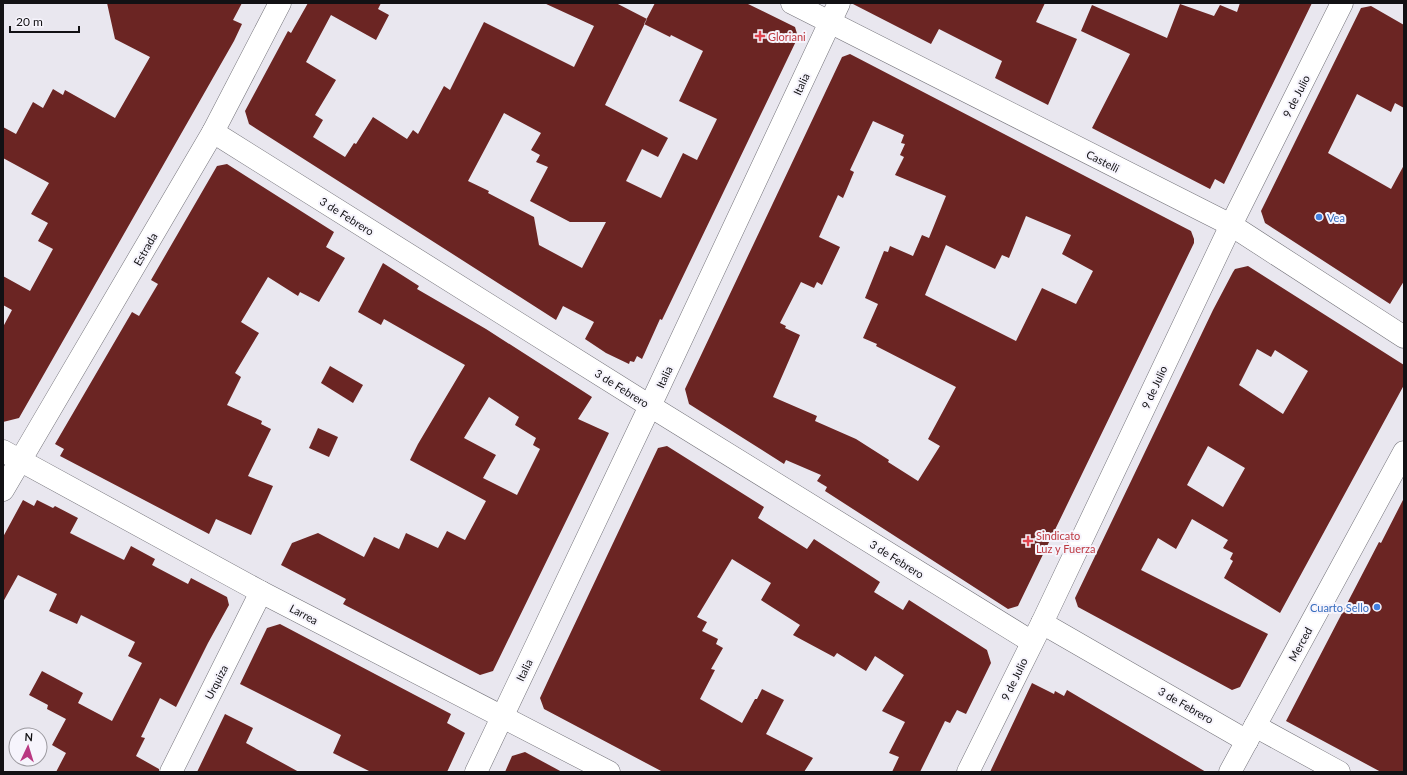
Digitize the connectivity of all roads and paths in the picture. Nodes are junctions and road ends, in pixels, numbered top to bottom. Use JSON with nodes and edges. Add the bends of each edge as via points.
{"nodes":[{"id":1,"x":280,"y":3,"type":"edge"},
{"id":2,"x":792,"y":3,"type":"edge"},
{"id":3,"x":839,"y":3,"type":"edge"},
{"id":4,"x":1342,"y":3,"type":"edge"},
{"id":5,"x":829,"y":23,"type":"junction"},
{"id":6,"x":213,"y":132,"type":"junction"},
{"id":7,"x":1231,"y":225,"type":"junction"},
{"id":8,"x":1404,"y":337,"type":"edge"},
{"id":9,"x":650,"y":406,"type":"junction"},
{"id":10,"x":1404,"y":452,"type":"edge"},
{"id":11,"x":12,"y":456,"type":"edge"},
{"id":12,"x":3,"y":490,"type":"edge"},
{"id":13,"x":261,"y":592,"type":"junction"},
{"id":14,"x":1042,"y":623,"type":"junction"},
{"id":15,"x":1032,"y":642,"type":"junction"},
{"id":16,"x":502,"y":718,"type":"junction"},
{"id":17,"x":1251,"y":733,"type":"junction"},
{"id":18,"x":171,"y":772,"type":"edge"},
{"id":19,"x":476,"y":772,"type":"edge"},
{"id":20,"x":608,"y":772,"type":"edge"},
{"id":21,"x":968,"y":772,"type":"edge"},
{"id":22,"x":1230,"y":772,"type":"edge"},
{"id":23,"x":1338,"y":772,"type":"edge"}],
"edges":[{"from":1,"to":6,"type":"street","name":"Estrada"},
{"from":2,"to":5,"type":"street","name":"Castelli"},
{"from":3,"to":5,"type":"street","name":"Italia"},
{"from":4,"to":7,"type":"street","name":"9 de Julio"},
{"from":5,"to":7,"type":"street","name":"Castelli"},
{"from":5,"to":9,"type":"street","name":"Italia"},
{"from":6,"to":9,"type":"street","name":"3 de Febrero"},
{"from":6,"to":11,"type":"street","name":"Estrada"},
{"from":7,"to":8,"type":"street","name":"Castelli"},
{"from":7,"to":14,"type":"street","name":"9 de Julio"},
{"from":9,"to":15,"type":"street","name":"3 de Febrero"},
{"from":9,"to":16,"type":"street","name":"Italia"},
{"from":10,"to":17,"type":"street","name":"Merced"},
{"from":11,"to":12,"type":"street","name":"Estrada"},
{"from":11,"to":13,"type":"street","name":"Larrea"},
{"from":13,"to":16,"type":"street","name":"Larrea"},
{"from":13,"to":18,"type":"street","name":"Urquiza"},
{"from":14,"to":15,"type":"street","name":"9 de Julio"},
{"from":14,"to":17,"type":"street","name":"3 de Febrero"},
{"from":15,"to":21,"type":"street","name":"9 de Julio"},
{"from":16,"to":19,"type":"street","name":"Italia"},
{"from":16,"to":20,"type":"street","name":"Larrea"},
{"from":17,"to":22,"type":"street","name":"Merced"},
{"from":17,"to":23,"type":"street","name":"3 de Febrero"}]}
